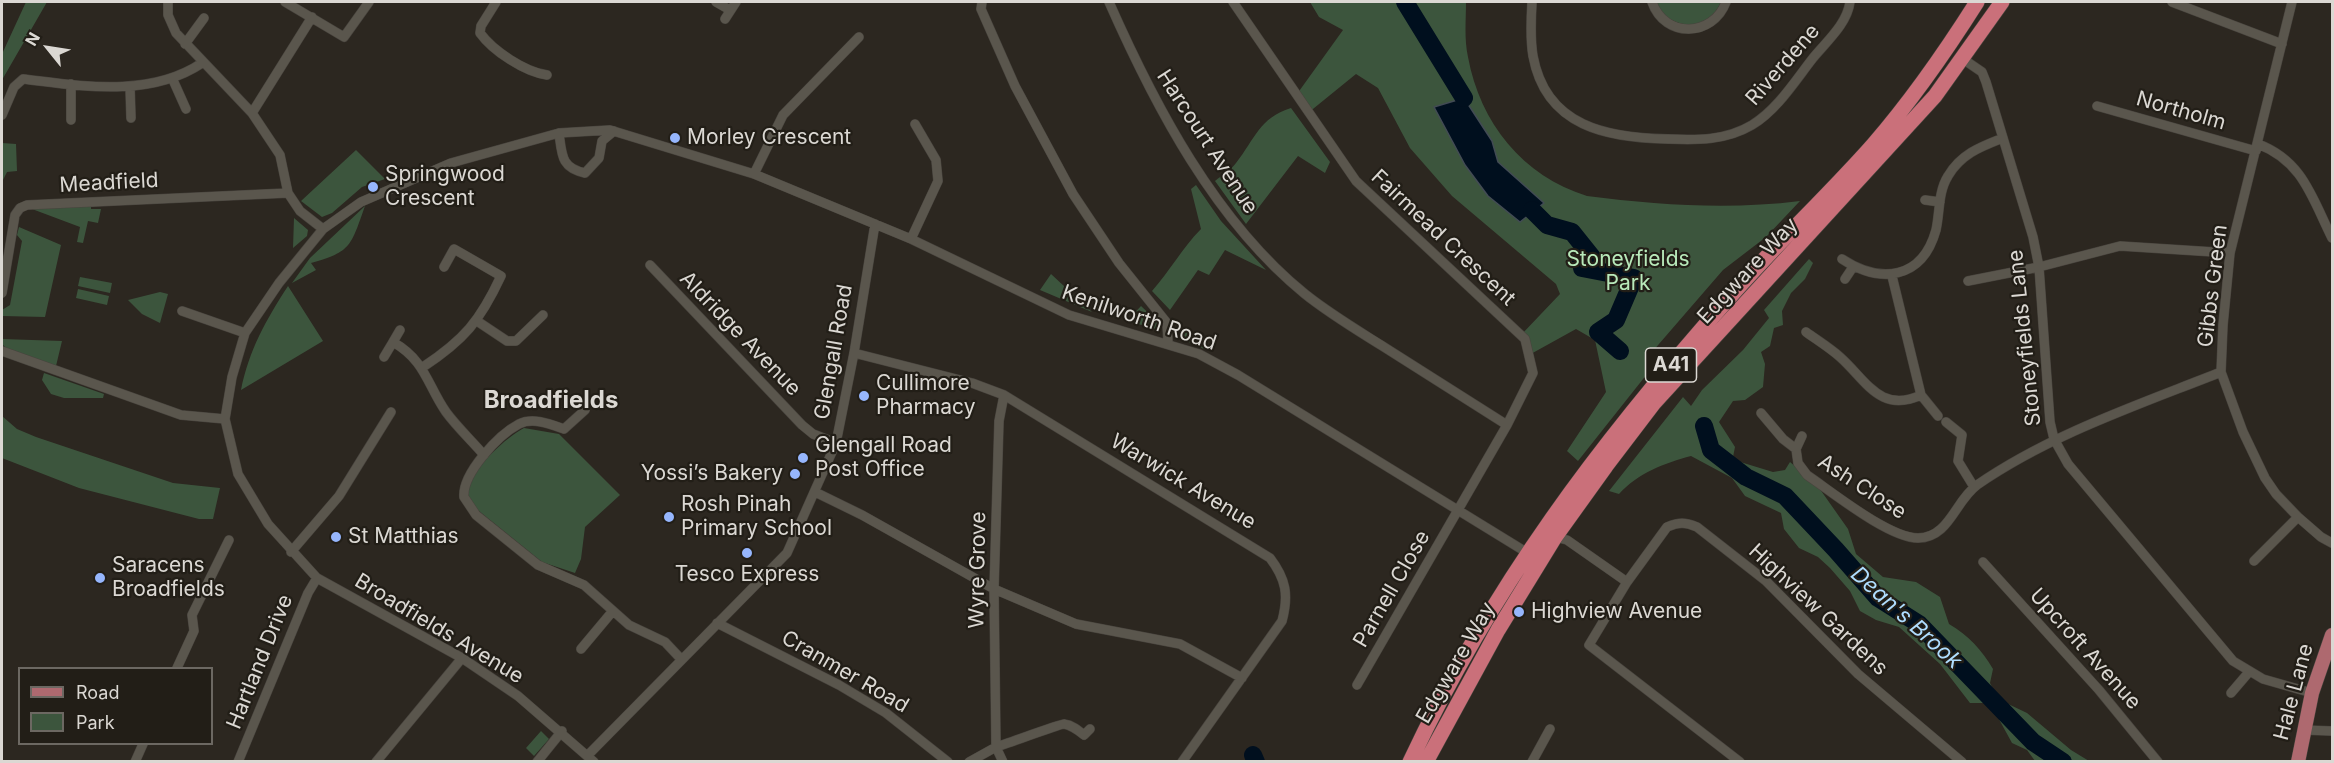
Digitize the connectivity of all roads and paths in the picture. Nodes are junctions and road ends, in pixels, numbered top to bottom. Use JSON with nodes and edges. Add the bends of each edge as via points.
{"nodes":[{"id":1,"x":168,"y":2,"type":"edge"},
{"id":2,"x":285,"y":2,"type":"edge"},
{"id":3,"x":369,"y":2,"type":"edge"},
{"id":4,"x":496,"y":2,"type":"edge"},
{"id":5,"x":716,"y":2,"type":"edge"},
{"id":6,"x":982,"y":2,"type":"edge"},
{"id":7,"x":1109,"y":2,"type":"edge"},
{"id":8,"x":1233,"y":2,"type":"edge"},
{"id":9,"x":1532,"y":2,"type":"edge"},
{"id":10,"x":1652,"y":2,"type":"edge"},
{"id":11,"x":1726,"y":2,"type":"edge"},
{"id":12,"x":1850,"y":2,"type":"edge"},
{"id":13,"x":1977,"y":2,"type":"edge"},
{"id":14,"x":2002,"y":2,"type":"edge"},
{"id":15,"x":2172,"y":2,"type":"edge"},
{"id":16,"x":2292,"y":2,"type":"edge"},
{"id":17,"x":733,"y":6,"type":"edge"},
{"id":18,"x":312,"y":17,"type":"junction"},
{"id":19,"x":204,"y":18,"type":"dead end"},
{"id":20,"x":725,"y":19,"type":"dead end"},
{"id":21,"x":859,"y":37,"type":"dead end"},
{"id":22,"x":185,"y":44,"type":"junction"},
{"id":23,"x":2282,"y":44,"type":"junction"},
{"id":24,"x":1963,"y":59,"type":"junction"},
{"id":25,"x":202,"y":63,"type":"junction"},
{"id":26,"x":547,"y":75,"type":"dead end"},
{"id":27,"x":173,"y":80,"type":"junction"},
{"id":28,"x":71,"y":84,"type":"junction"},
{"id":29,"x":130,"y":87,"type":"junction"},
{"id":30,"x":2097,"y":106,"type":"dead end"},
{"id":31,"x":186,"y":109,"type":"dead end"},
{"id":32,"x":252,"y":113,"type":"junction"},
{"id":33,"x":2,"y":116,"type":"edge"},
{"id":34,"x":131,"y":118,"type":"dead end"},
{"id":35,"x":71,"y":120,"type":"dead end"},
{"id":36,"x":915,"y":124,"type":"dead end"},
{"id":37,"x":614,"y":131,"type":"junction"},
{"id":38,"x":559,"y":134,"type":"junction"},
{"id":39,"x":2003,"y":138,"type":"junction"},
{"id":40,"x":2257,"y":148,"type":"junction"},
{"id":41,"x":754,"y":174,"type":"junction"},
{"id":42,"x":288,"y":193,"type":"junction"},
{"id":43,"x":1925,"y":200,"type":"dead end"},
{"id":44,"x":1940,"y":202,"type":"junction"},
{"id":45,"x":875,"y":224,"type":"junction"},
{"id":46,"x":323,"y":228,"type":"junction"},
{"id":47,"x":2332,"y":238,"type":"edge"},
{"id":48,"x":910,"y":239,"type":"junction"},
{"id":49,"x":2230,"y":254,"type":"junction"},
{"id":50,"x":1842,"y":259,"type":"dead end"},
{"id":51,"x":650,"y":265,"type":"dead end"},
{"id":52,"x":444,"y":267,"type":"dead end"},
{"id":53,"x":1853,"y":267,"type":"junction"},
{"id":54,"x":2039,"y":267,"type":"junction"},
{"id":55,"x":1892,"y":276,"type":"junction"},
{"id":56,"x":1845,"y":279,"type":"dead end"},
{"id":57,"x":1968,"y":281,"type":"dead end"},
{"id":58,"x":2,"y":292,"type":"edge"},
{"id":59,"x":182,"y":311,"type":"dead end"},
{"id":60,"x":543,"y":315,"type":"dead end"},
{"id":61,"x":477,"y":321,"type":"junction"},
{"id":62,"x":400,"y":330,"type":"dead end"},
{"id":63,"x":1806,"y":332,"type":"dead end"},
{"id":64,"x":245,"y":333,"type":"junction"},
{"id":65,"x":393,"y":342,"type":"junction"},
{"id":66,"x":1168,"y":343,"type":"junction"},
{"id":67,"x":2,"y":351,"type":"edge"},
{"id":68,"x":854,"y":353,"type":"junction"},
{"id":69,"x":384,"y":357,"type":"dead end"},
{"id":70,"x":423,"y":367,"type":"junction"},
{"id":71,"x":2221,"y":372,"type":"junction"},
{"id":72,"x":1921,"y":394,"type":"junction"},
{"id":73,"x":1004,"y":395,"type":"junction"},
{"id":74,"x":585,"y":410,"type":"dead end"},
{"id":75,"x":391,"y":412,"type":"dead end"},
{"id":76,"x":1761,"y":413,"type":"dead end"},
{"id":77,"x":1938,"y":416,"type":"dead end"},
{"id":78,"x":225,"y":419,"type":"junction"},
{"id":79,"x":1946,"y":422,"type":"dead end"},
{"id":80,"x":1507,"y":425,"type":"junction"},
{"id":81,"x":1802,"y":436,"type":"dead end"},
{"id":82,"x":2054,"y":439,"type":"junction"},
{"id":83,"x":836,"y":443,"type":"junction"},
{"id":84,"x":1796,"y":449,"type":"junction"},
{"id":85,"x":484,"y":454,"type":"junction"},
{"id":86,"x":1974,"y":487,"type":"junction"},
{"id":87,"x":814,"y":492,"type":"junction"},
{"id":88,"x":1458,"y":510,"type":"junction"},
{"id":89,"x":2298,"y":517,"type":"junction"},
{"id":90,"x":1555,"y":537,"type":"junction"},
{"id":91,"x":229,"y":540,"type":"dead end"},
{"id":92,"x":2332,"y":543,"type":"edge"},
{"id":93,"x":291,"y":552,"type":"junction"},
{"id":94,"x":1526,"y":552,"type":"junction"},
{"id":95,"x":2254,"y":561,"type":"dead end"},
{"id":96,"x":1983,"y":562,"type":"dead end"},
{"id":97,"x":317,"y":578,"type":"junction"},
{"id":98,"x":1627,"y":582,"type":"junction"},
{"id":99,"x":994,"y":589,"type":"junction"},
{"id":100,"x":612,"y":612,"type":"junction"},
{"id":101,"x":717,"y":623,"type":"junction"},
{"id":102,"x":2332,"y":635,"type":"edge"},
{"id":103,"x":580,"y":649,"type":"dead end"},
{"id":104,"x":462,"y":658,"type":"junction"},
{"id":105,"x":681,"y":659,"type":"junction"},
{"id":106,"x":178,"y":667,"type":"edge"},
{"id":107,"x":2249,"y":672,"type":"junction"},
{"id":108,"x":1242,"y":678,"type":"junction"},
{"id":109,"x":1357,"y":685,"type":"dead end"},
{"id":110,"x":2231,"y":693,"type":"dead end"},
{"id":111,"x":2312,"y":693,"type":"junction"},
{"id":112,"x":1090,"y":729,"type":"dead end"},
{"id":113,"x":1550,"y":729,"type":"dead end"},
{"id":114,"x":2304,"y":730,"type":"junction"},
{"id":115,"x":562,"y":731,"type":"junction"},
{"id":116,"x":2332,"y":731,"type":"edge"},
{"id":117,"x":143,"y":745,"type":"edge"},
{"id":118,"x":996,"y":747,"type":"junction"},
{"id":119,"x":591,"y":758,"type":"edge"},
{"id":120,"x":135,"y":762,"type":"edge"},
{"id":121,"x":238,"y":762,"type":"edge"},
{"id":122,"x":376,"y":762,"type":"edge"},
{"id":123,"x":537,"y":762,"type":"edge"},
{"id":124,"x":948,"y":762,"type":"edge"},
{"id":125,"x":969,"y":762,"type":"edge"},
{"id":126,"x":1003,"y":762,"type":"edge"},
{"id":127,"x":1182,"y":762,"type":"edge"},
{"id":128,"x":1410,"y":762,"type":"edge"},
{"id":129,"x":1426,"y":762,"type":"edge"},
{"id":130,"x":1532,"y":762,"type":"edge"},
{"id":131,"x":1740,"y":762,"type":"edge"},
{"id":132,"x":1962,"y":762,"type":"edge"},
{"id":133,"x":2158,"y":762,"type":"edge"},
{"id":134,"x":2298,"y":762,"type":"edge"}],
"edges":[{"from":1,"to":22,"type":"street","via":[[168,15]]},
{"from":2,"to":18,"type":"street"},
{"from":3,"to":18,"type":"street","via":[[344,38]]},
{"from":4,"to":26,"type":"street","via":[[481,26],[485,41],[526,68]]},
{"from":5,"to":17,"type":"street"},
{"from":6,"to":66,"type":"street","via":[[981,9],[1015,86],[1073,194],[1119,263],[1167,323]]},
{"from":7,"to":80,"type":"street","name":"Harcourt Avenue","via":[[1157,103],[1228,213],[1272,264],[1341,319]]},
{"from":8,"to":80,"type":"street","name":"Fairmead Crescent","via":[[1356,181],[1525,339],[1533,373]]},
{"from":9,"to":12,"type":"street","name":"Riverdene","via":[[1533,57],[1546,88],[1568,114],[1612,136],[1707,140],[1738,132],[1765,116],[1842,23]]},
{"from":10,"to":11,"type":"street","via":[[1664,21],[1674,27],[1696,30],[1714,20]]},
{"from":13,"to":94,"type":"highway","name":"Edgware Way","number":"A41","via":[[1952,42],[1874,144],[1729,297],[1644,396]]},
{"from":14,"to":24,"type":"highway","name":"Edgware Way","number":"A41"},
{"from":15,"to":23,"type":"street"},
{"from":16,"to":23,"type":"street","name":"Gibbs Green"},
{"from":17,"to":20,"type":"street"},
{"from":18,"to":32,"type":"street"},
{"from":19,"to":22,"type":"street"},
{"from":21,"to":41,"type":"street","via":[[783,115]]},
{"from":22,"to":25,"type":"street"},
{"from":23,"to":40,"type":"street","name":"Gibbs Green"},
{"from":24,"to":39,"type":"street","name":"Stoneyfields Lane","via":[[1982,72]]},
{"from":24,"to":90,"type":"highway","name":"Edgware Way","number":"A41","via":[[1885,154],[1654,403]]},
{"from":25,"to":27,"type":"street"},
{"from":25,"to":32,"type":"street"},
{"from":27,"to":29,"type":"street"},
{"from":27,"to":31,"type":"street"},
{"from":28,"to":29,"type":"street"},
{"from":28,"to":33,"type":"street","via":[[23,79],[14,87]]},
{"from":28,"to":35,"type":"street"},
{"from":29,"to":34,"type":"street"},
{"from":30,"to":40,"type":"street","name":"Northolm"},
{"from":32,"to":42,"type":"street","via":[[280,155]]},
{"from":36,"to":48,"type":"street","via":[[936,160],[939,181]]},
{"from":37,"to":38,"type":"street"},
{"from":37,"to":38,"type":"street","via":[[602,141],[598,158],[585,173],[572,171],[563,162]]},
{"from":37,"to":41,"type":"street","name":"Kenilworth Road"},
{"from":38,"to":46,"type":"street","via":[[451,163],[362,202]]},
{"from":39,"to":44,"type":"street","via":[[1973,150],[1958,162],[1946,179]]},
{"from":39,"to":54,"type":"street","name":"Stoneyfields Lane","via":[[2034,237]]},
{"from":40,"to":47,"type":"street","name":"Northolm","via":[[2283,157],[2300,174]]},
{"from":40,"to":49,"type":"street","name":"Gibbs Green"},
{"from":41,"to":45,"type":"street","name":"Kenilworth Road"},
{"from":42,"to":46,"type":"street","via":[[300,211]]},
{"from":42,"to":58,"type":"street","name":"Meadfield","via":[[27,205],[15,215]]},
{"from":43,"to":44,"type":"street"},
{"from":44,"to":55,"type":"street","via":[[1934,235],[1922,256],[1909,269]]},
{"from":45,"to":48,"type":"street","name":"Kenilworth Road"},
{"from":45,"to":68,"type":"street","name":"Glengall Road"},
{"from":46,"to":64,"type":"street"},
{"from":48,"to":66,"type":"street","name":"Kenilworth Road","via":[[1069,315]]},
{"from":49,"to":54,"type":"street","via":[[2120,246]]},
{"from":49,"to":71,"type":"street","name":"Gibbs Green"},
{"from":50,"to":53,"type":"street"},
{"from":51,"to":83,"type":"street","name":"Aldridge Avenue","via":[[802,425]]},
{"from":52,"to":61,"type":"street","via":[[454,249],[501,276]]},
{"from":53,"to":55,"type":"street","via":[[1869,274]]},
{"from":53,"to":56,"type":"street"},
{"from":54,"to":57,"type":"street"},
{"from":54,"to":82,"type":"street","name":"Stoneyfields Lane"},
{"from":55,"to":72,"type":"street"},
{"from":59,"to":64,"type":"street"},
{"from":60,"to":61,"type":"street","via":[[516,341],[507,341]]},
{"from":61,"to":70,"type":"street","via":[[448,350]]},
{"from":62,"to":65,"type":"street"},
{"from":63,"to":72,"type":"street","via":[[1886,398],[1904,401]]},
{"from":64,"to":78,"type":"street"},
{"from":65,"to":69,"type":"street"},
{"from":65,"to":70,"type":"street"},
{"from":66,"to":88,"type":"street","name":"Kenilworth Road","via":[[1238,375]]},
{"from":67,"to":78,"type":"street","via":[[181,415]]},
{"from":68,"to":73,"type":"street","name":"Warwick Avenue"},
{"from":68,"to":83,"type":"street","name":"Glengall Road"},
{"from":70,"to":85,"type":"street","via":[[448,415]]},
{"from":71,"to":82,"type":"street","name":"Ash Close"},
{"from":71,"to":89,"type":"street","name":"Gibbs Green","via":[[2265,478]]},
{"from":72,"to":77,"type":"street"},
{"from":73,"to":99,"type":"street","name":"Wyre Grove","via":[[999,421]]},
{"from":73,"to":108,"type":"street","name":"Warwick Avenue","via":[[1270,558],[1283,575],[1288,599],[1282,621]]},
{"from":74,"to":85,"type":"street","via":[[564,429],[540,421],[519,424]]},
{"from":75,"to":93,"type":"street","via":[[339,496]]},
{"from":76,"to":84,"type":"street","name":"Ash Close","via":[[1783,440]]},
{"from":78,"to":93,"type":"street","name":"Broadfields Avenue","via":[[238,474],[250,498]]},
{"from":79,"to":86,"type":"street","via":[[1962,435],[1958,461]]},
{"from":80,"to":88,"type":"street","name":"Fairmead Crescent"},
{"from":81,"to":84,"type":"street","name":"Ash Close"},
{"from":82,"to":86,"type":"street","name":"Ash Close"},
{"from":82,"to":107,"type":"street","name":"Stoneyfields Lane","via":[[2068,464],[2233,661]]},
{"from":83,"to":87,"type":"street","name":"Glengall Road"},
{"from":84,"to":86,"type":"street","name":"Ash Close","via":[[1798,463],[1807,475],[1888,529],[1910,537],[1940,531]]},
{"from":85,"to":100,"type":"street","via":[[463,489],[476,515],[538,565],[584,585],[601,597]]},
{"from":87,"to":99,"type":"street"},
{"from":87,"to":101,"type":"street","name":"Glengall Road","via":[[787,554]]},
{"from":88,"to":94,"type":"street","name":"Kenilworth Road"},
{"from":88,"to":109,"type":"street","name":"Parnell Close"},
{"from":89,"to":92,"type":"street","name":"Gibbs Green"},
{"from":89,"to":95,"type":"street"},
{"from":90,"to":98,"type":"street","via":[[1567,540]]},
{"from":90,"to":129,"type":"highway","name":"Edgware Way","number":"A41","via":[[1498,630]]},
{"from":91,"to":106,"type":"street","via":[[192,615],[194,631]]},
{"from":93,"to":97,"type":"street","name":"Broadfields Avenue"},
{"from":94,"to":128,"type":"highway","name":"Edgware Way","number":"A41"},
{"from":96,"to":133,"type":"street","name":"Upcroft Avenue","via":[[2099,690]]},
{"from":97,"to":104,"type":"street","name":"Broadfields Avenue"},
{"from":97,"to":121,"type":"street","name":"Hartland Drive"},
{"from":98,"to":131,"type":"street","via":[[1589,645]]},
{"from":98,"to":132,"type":"street","name":"Highview Gardens","via":[[1667,526],[1685,522],[1697,527],[1766,580],[1858,674]]},
{"from":99,"to":108,"type":"street","via":[[1076,624],[1180,644]]},
{"from":99,"to":118,"type":"street","name":"Wyre Grove"},
{"from":100,"to":103,"type":"street"},
{"from":100,"to":105,"type":"street","via":[[665,642]]},
{"from":101,"to":105,"type":"street","name":"Glengall Road"},
{"from":101,"to":124,"type":"street","name":"Cranmer Road","via":[[886,713]]},
{"from":102,"to":111,"type":"main road","name":"Hale Lane"},
{"from":104,"to":115,"type":"street","name":"Broadfields Avenue"},
{"from":104,"to":122,"type":"street"},
{"from":105,"to":119,"type":"street","name":"Glengall Road"},
{"from":107,"to":110,"type":"street"},
{"from":107,"to":111,"type":"street","name":"Stoneyfields Lane"},
{"from":108,"to":127,"type":"street","name":"Warwick Avenue"},
{"from":111,"to":114,"type":"main road","name":"Hale Lane"},
{"from":112,"to":118,"type":"street","via":[[1084,735],[1072,726],[1060,724]]},
{"from":113,"to":130,"type":"street"},
{"from":114,"to":116,"type":"street"},
{"from":114,"to":134,"type":"main road","name":"Hale Lane"},
{"from":115,"to":119,"type":"street","name":"Broadfields Avenue"},
{"from":115,"to":123,"type":"street"},
{"from":117,"to":120,"type":"street"},
{"from":118,"to":125,"type":"street"},
{"from":118,"to":126,"type":"street"}]}
